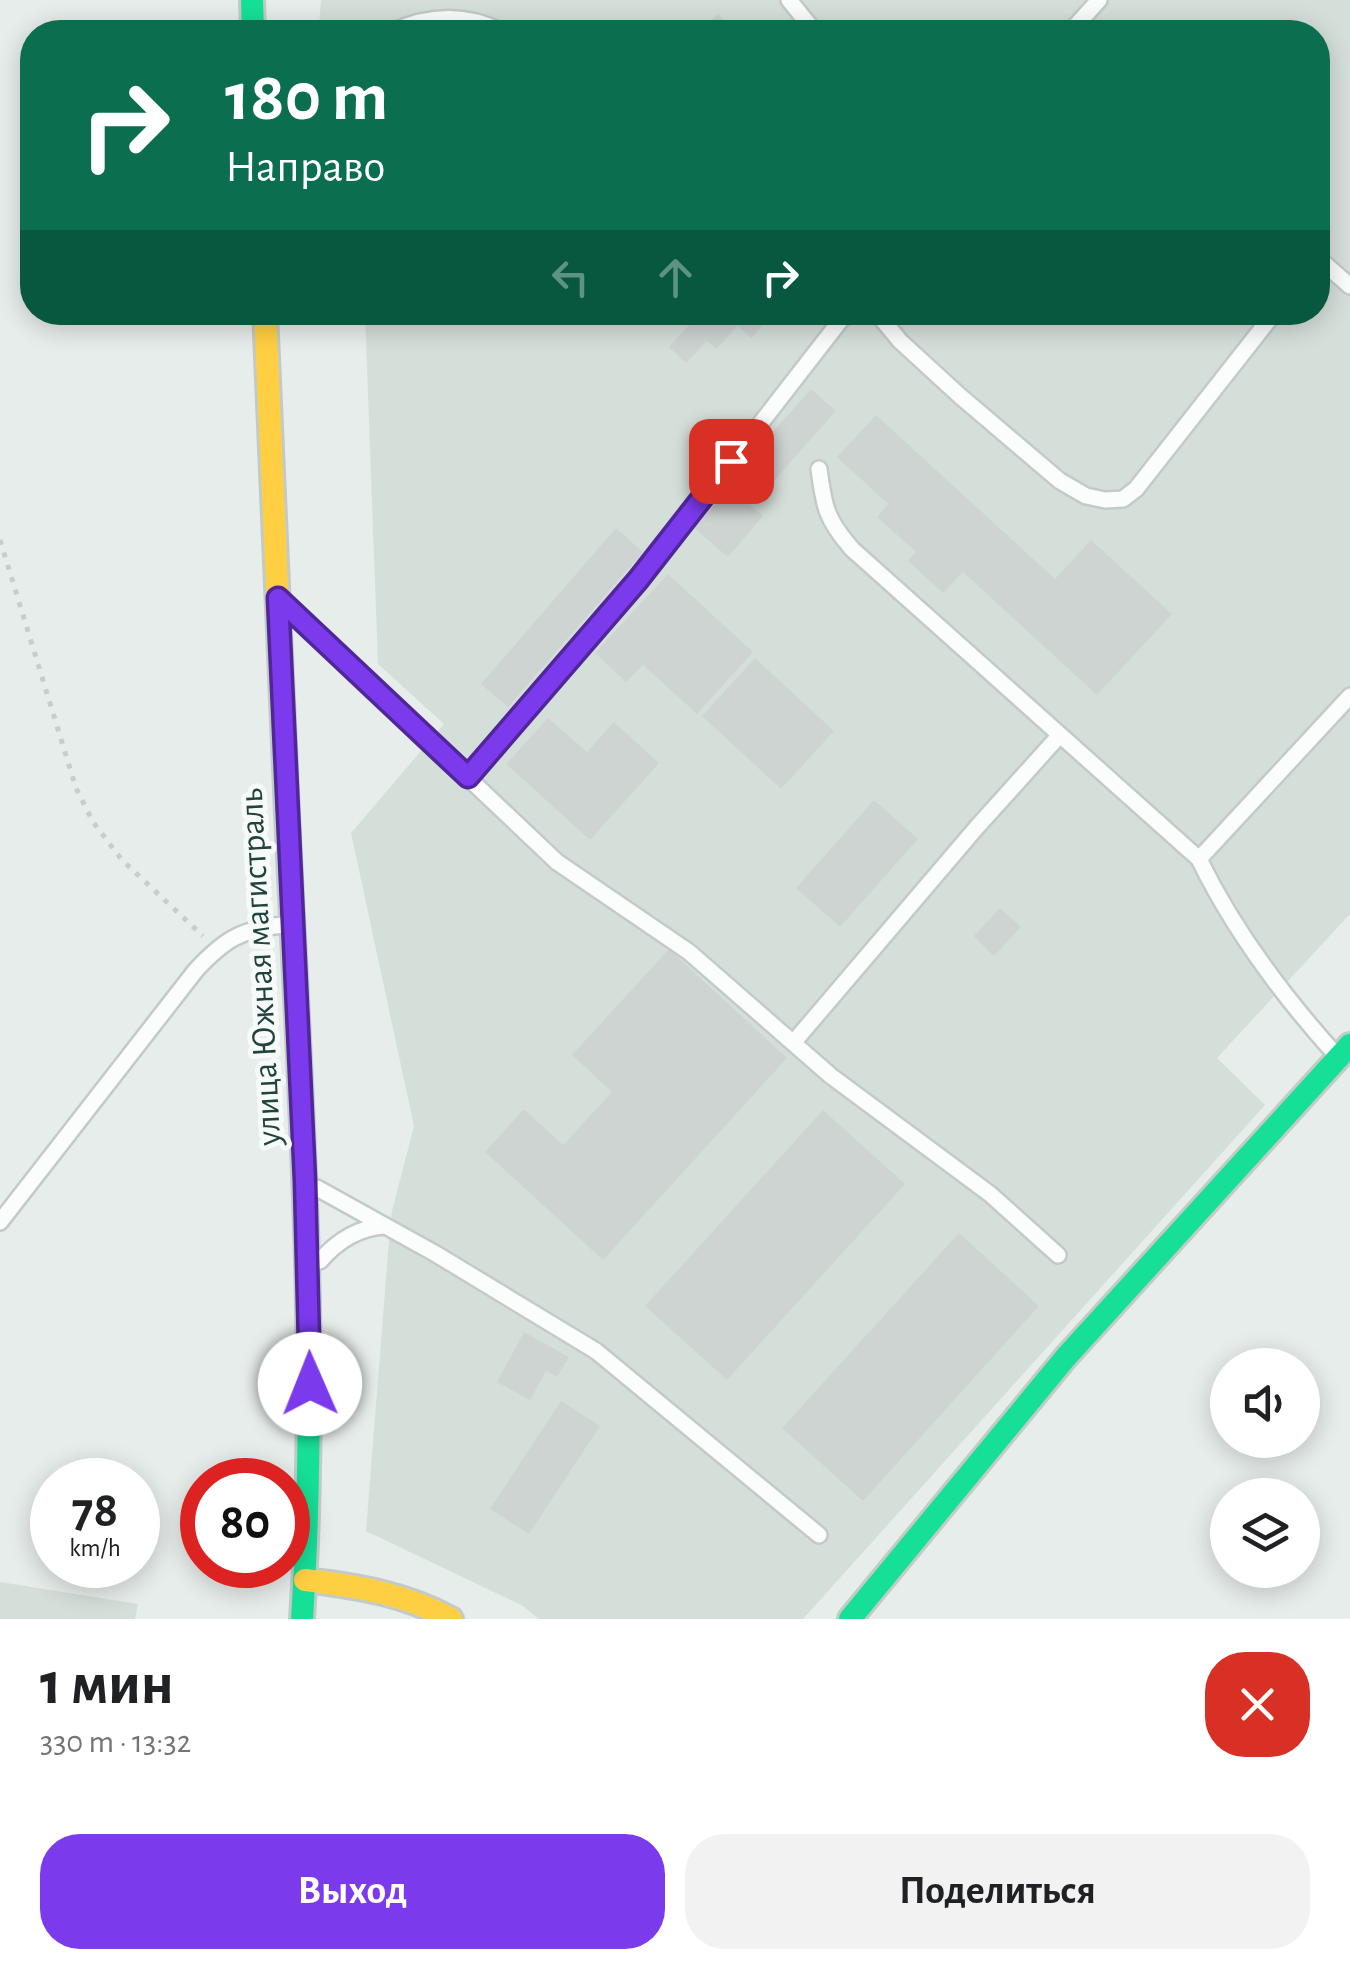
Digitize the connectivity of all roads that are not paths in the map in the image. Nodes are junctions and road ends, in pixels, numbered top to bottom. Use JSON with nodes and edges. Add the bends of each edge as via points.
{"nodes":[{"id":1,"x":789,"y":0,"type":"edge"},
{"id":2,"x":1099,"y":0,"type":"edge"},
{"id":3,"x":428,"y":20,"type":"edge"},
{"id":4,"x":463,"y":20,"type":"edge"},
{"id":5,"x":805,"y":20,"type":"edge"},
{"id":6,"x":1081,"y":20,"type":"edge"},
{"id":7,"x":1330,"y":268,"type":"edge"},
{"id":8,"x":1350,"y":286,"type":"edge"},
{"id":9,"x":266,"y":325,"type":"edge"},
{"id":10,"x":837,"y":325,"type":"edge"},
{"id":11,"x":887,"y":325,"type":"edge"},
{"id":12,"x":1265,"y":325,"type":"edge"},
{"id":13,"x":819,"y":470,"type":"dead end"},
{"id":14,"x":278,"y":598,"type":"junction"},
{"id":15,"x":1350,"y":696,"type":"edge"},
{"id":16,"x":1059,"y":736,"type":"junction"},
{"id":17,"x":468,"y":777,"type":"junction"},
{"id":18,"x":1199,"y":859,"type":"junction"},
{"id":19,"x":292,"y":924,"type":"junction"},
{"id":20,"x":794,"y":1043,"type":"junction"},
{"id":21,"x":1344,"y":1051,"type":"edge"},
{"id":22,"x":305,"y":1181,"type":"junction"},
{"id":23,"x":0,"y":1222,"type":"edge"},
{"id":24,"x":384,"y":1226,"type":"junction"},
{"id":25,"x":1058,"y":1255,"type":"dead end"},
{"id":26,"x":308,"y":1291,"type":"junction"},
{"id":27,"x":308,"y":1458,"type":"edge"},
{"id":28,"x":819,"y":1535,"type":"dead end"},
{"id":29,"x":310,"y":1581,"type":"edge"},
{"id":30,"x":304,"y":1588,"type":"edge"},
{"id":31,"x":302,"y":1619,"type":"edge"},
{"id":32,"x":451,"y":1619,"type":"edge"},
{"id":33,"x":850,"y":1619,"type":"edge"}],
"edges":[{"from":1,"to":5,"type":"lane"},
{"from":2,"to":6,"type":"lane"},
{"from":3,"to":4,"type":"lane"},
{"from":7,"to":8,"type":"lane"},
{"from":9,"to":14,"type":"main road","name":"улица Южная магистраль"},
{"from":10,"to":17,"type":"lane","via":[[638,580]]},
{"from":11,"to":12,"type":"lane","via":[[1060,481],[1105,500],[1136,489]]},
{"from":13,"to":16,"type":"lane","via":[[824,508],[852,548]]},
{"from":14,"to":17,"type":"lane"},
{"from":14,"to":19,"type":"main road","name":"улица Южная магистраль"},
{"from":15,"to":18,"type":"lane"},
{"from":16,"to":18,"type":"lane"},
{"from":16,"to":20,"type":"lane"},
{"from":17,"to":20,"type":"lane","via":[[557,862],[688,952]]},
{"from":18,"to":21,"type":"lane","via":[[1220,903],[1295,1010]]},
{"from":19,"to":22,"type":"main road","name":"улица Южная магистраль"},
{"from":19,"to":23,"type":"lane","via":[[260,927],[216,948]]},
{"from":20,"to":25,"type":"lane"},
{"from":21,"to":33,"type":"main road","via":[[1066,1357]]},
{"from":22,"to":24,"type":"lane"},
{"from":22,"to":26,"type":"main road","name":"улица Южная магистраль"},
{"from":24,"to":26,"type":"lane","via":[[338,1242],[316,1266]]},
{"from":24,"to":28,"type":"lane","via":[[596,1352]]},
{"from":26,"to":27,"type":"main road","name":"улица Южная магистраль"},
{"from":29,"to":32,"type":"main road","via":[[406,1596]]},
{"from":30,"to":31,"type":"main road","name":"улица Южная магистраль"}]}
